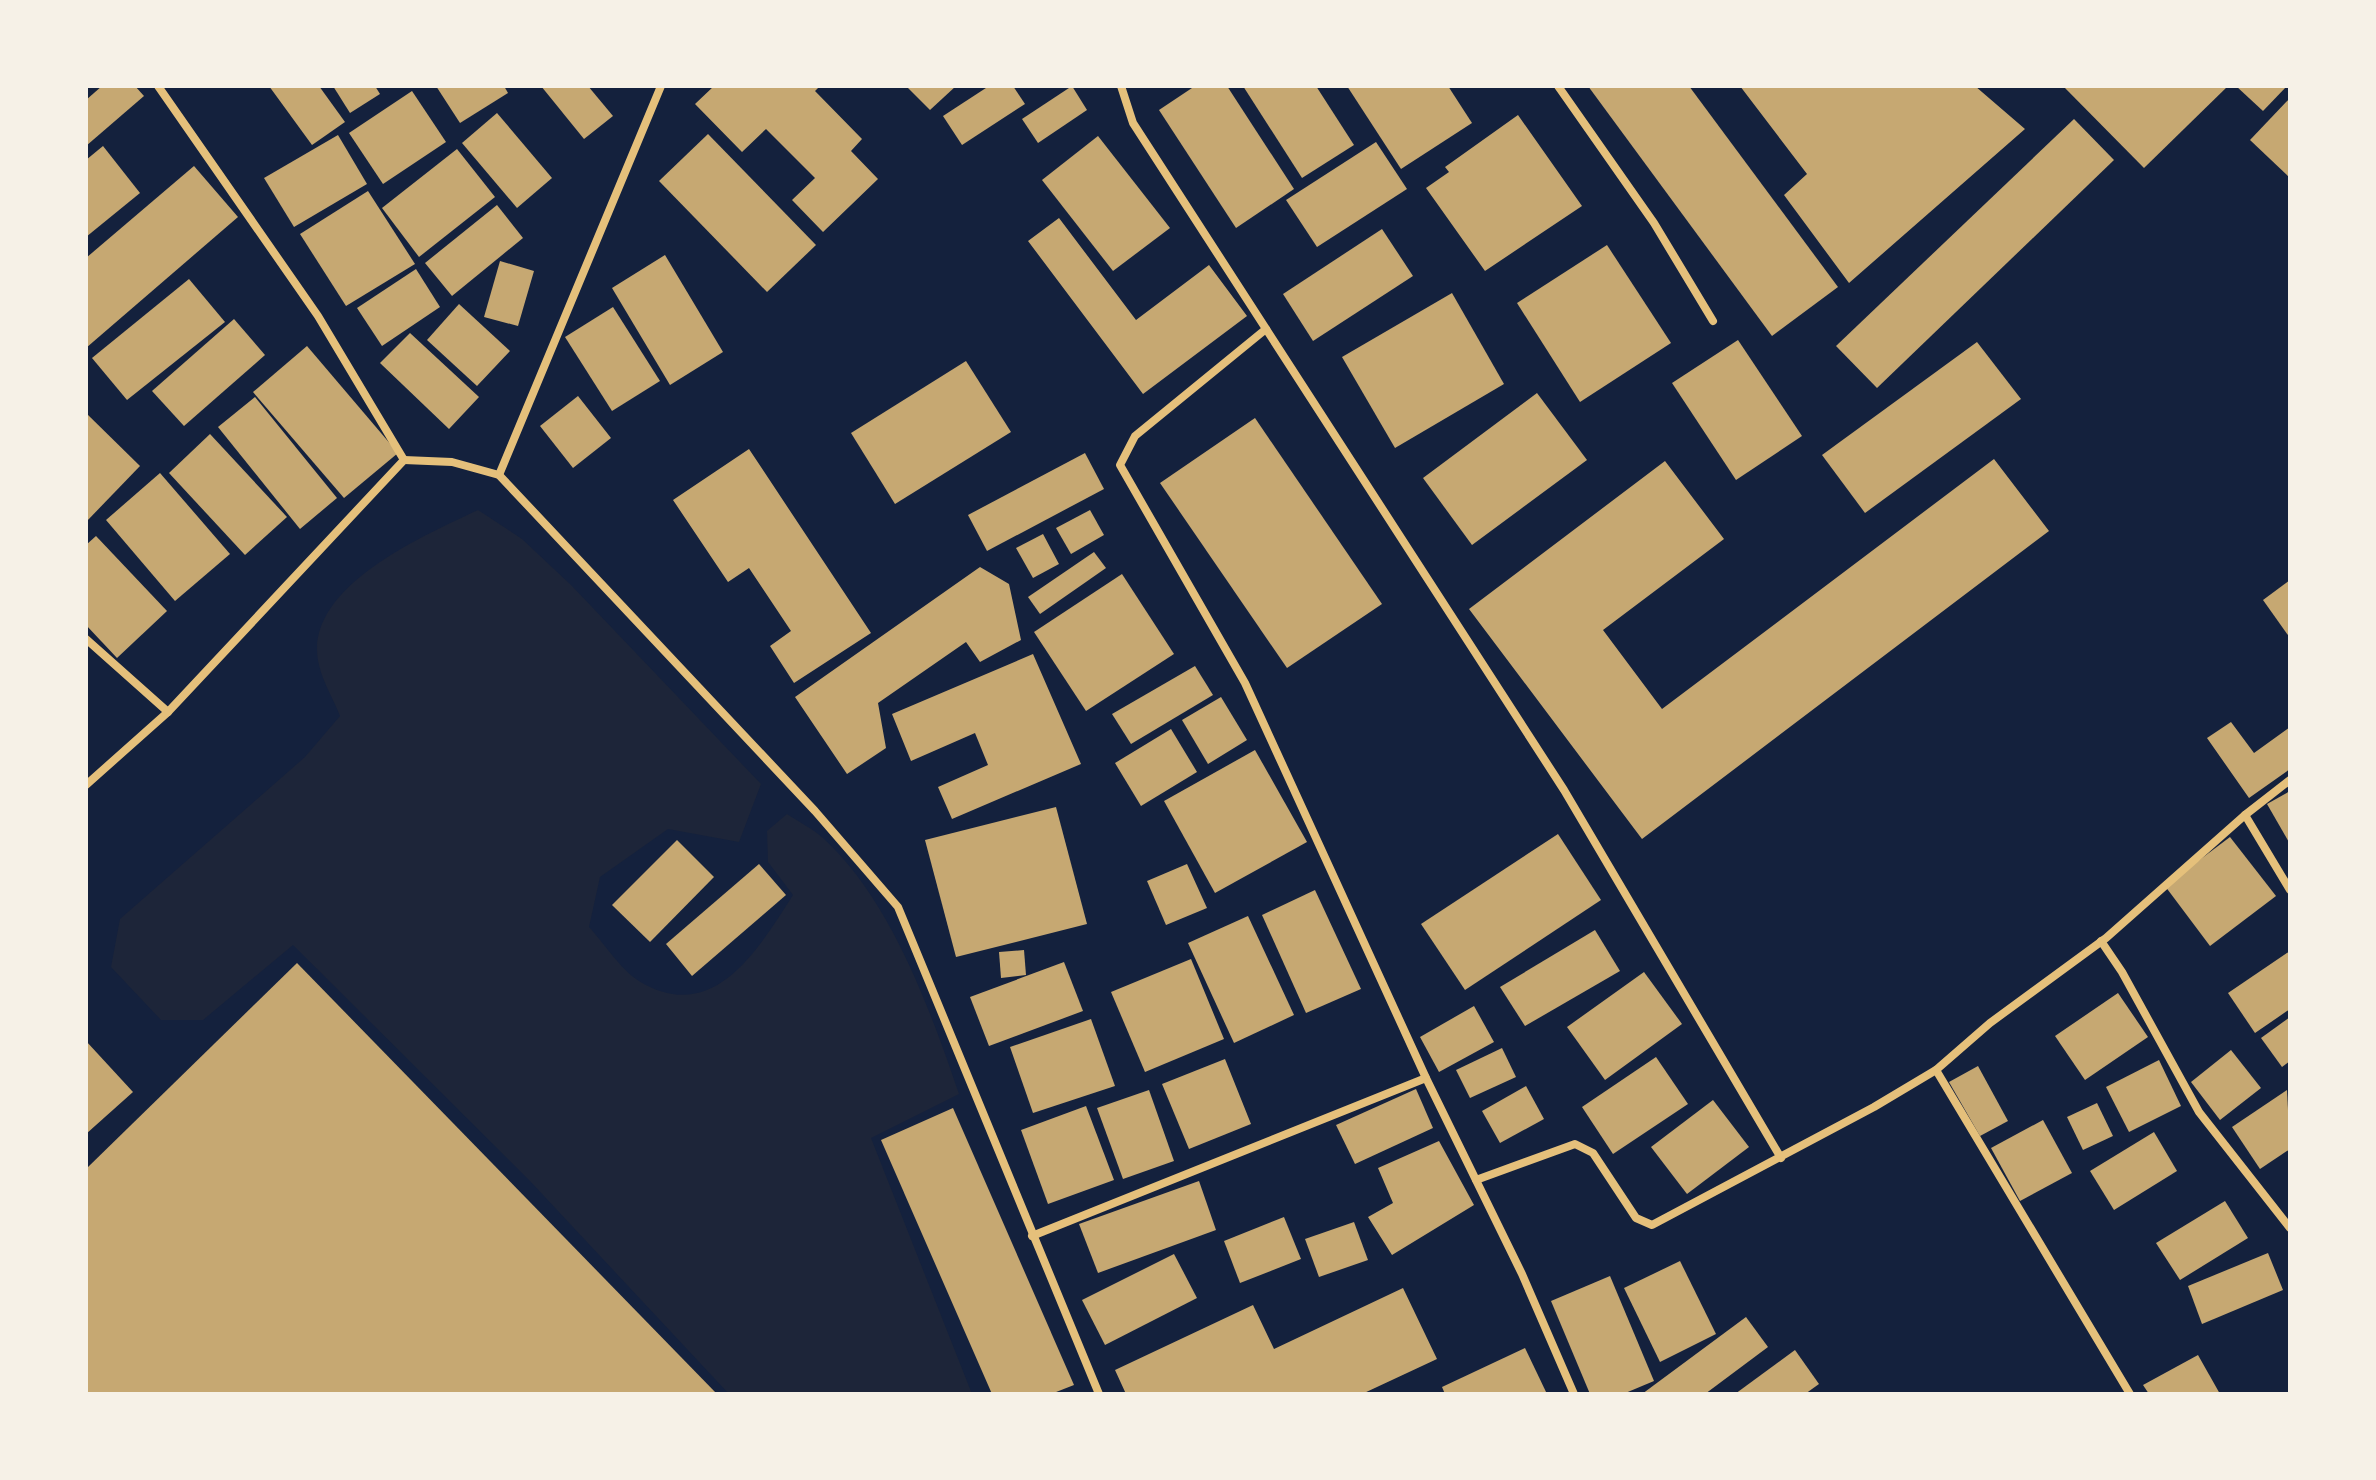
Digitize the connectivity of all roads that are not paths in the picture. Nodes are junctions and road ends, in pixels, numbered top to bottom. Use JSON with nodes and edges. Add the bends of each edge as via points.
{"nodes":[{"id":1,"x":158,"y":86,"type":"edge"},
{"id":2,"x":661,"y":86,"type":"edge"},
{"id":3,"x":1121,"y":86,"type":"edge"},
{"id":4,"x":1558,"y":86,"type":"edge"},
{"id":5,"x":1713,"y":321,"type":"dead end"},
{"id":6,"x":1266,"y":329,"type":"junction"},
{"id":7,"x":404,"y":460,"type":"junction"},
{"id":8,"x":499,"y":475,"type":"junction"},
{"id":9,"x":86,"y":639,"type":"edge"},
{"id":10,"x":168,"y":712,"type":"junction"},
{"id":11,"x":2290,"y":780,"type":"edge"},
{"id":12,"x":86,"y":785,"type":"edge"},
{"id":13,"x":2245,"y":815,"type":"junction"},
{"id":14,"x":2290,"y":890,"type":"edge"},
{"id":15,"x":2101,"y":941,"type":"junction"},
{"id":16,"x":1936,"y":1070,"type":"junction"},
{"id":17,"x":1426,"y":1078,"type":"junction"},
{"id":18,"x":1781,"y":1158,"type":"junction"},
{"id":19,"x":1476,"y":1180,"type":"junction"},
{"id":20,"x":2290,"y":1228,"type":"edge"},
{"id":21,"x":1032,"y":1236,"type":"junction"},
{"id":22,"x":1099,"y":1394,"type":"edge"},
{"id":23,"x":1574,"y":1394,"type":"edge"},
{"id":24,"x":2130,"y":1394,"type":"edge"}],
"edges":[{"from":1,"to":7,"type":"street","via":[[318,316]]},
{"from":2,"to":8,"type":"street"},
{"from":3,"to":6,"type":"street","via":[[1133,123]]},
{"from":4,"to":5,"type":"street","via":[[1654,223]]},
{"from":6,"to":17,"type":"street","via":[[1135,436],[1120,465],[1245,683]]},
{"from":6,"to":18,"type":"street","via":[[1564,790]]},
{"from":7,"to":8,"type":"street","via":[[452,462]]},
{"from":7,"to":10,"type":"street"},
{"from":8,"to":21,"type":"street","via":[[815,811],[898,907]]},
{"from":9,"to":10,"type":"street"},
{"from":10,"to":12,"type":"street"},
{"from":11,"to":13,"type":"street"},
{"from":13,"to":14,"type":"street"},
{"from":13,"to":15,"type":"street"},
{"from":15,"to":16,"type":"street"},
{"from":15,"to":20,"type":"street","via":[[2199,1112]]},
{"from":16,"to":18,"type":"street"},
{"from":16,"to":24,"type":"street"},
{"from":17,"to":19,"type":"street"},
{"from":17,"to":21,"type":"street"},
{"from":18,"to":19,"type":"street","via":[[1652,1225],[1636,1218],[1584,1146],[1575,1144]]},
{"from":19,"to":23,"type":"street"},
{"from":21,"to":22,"type":"street"}]}
